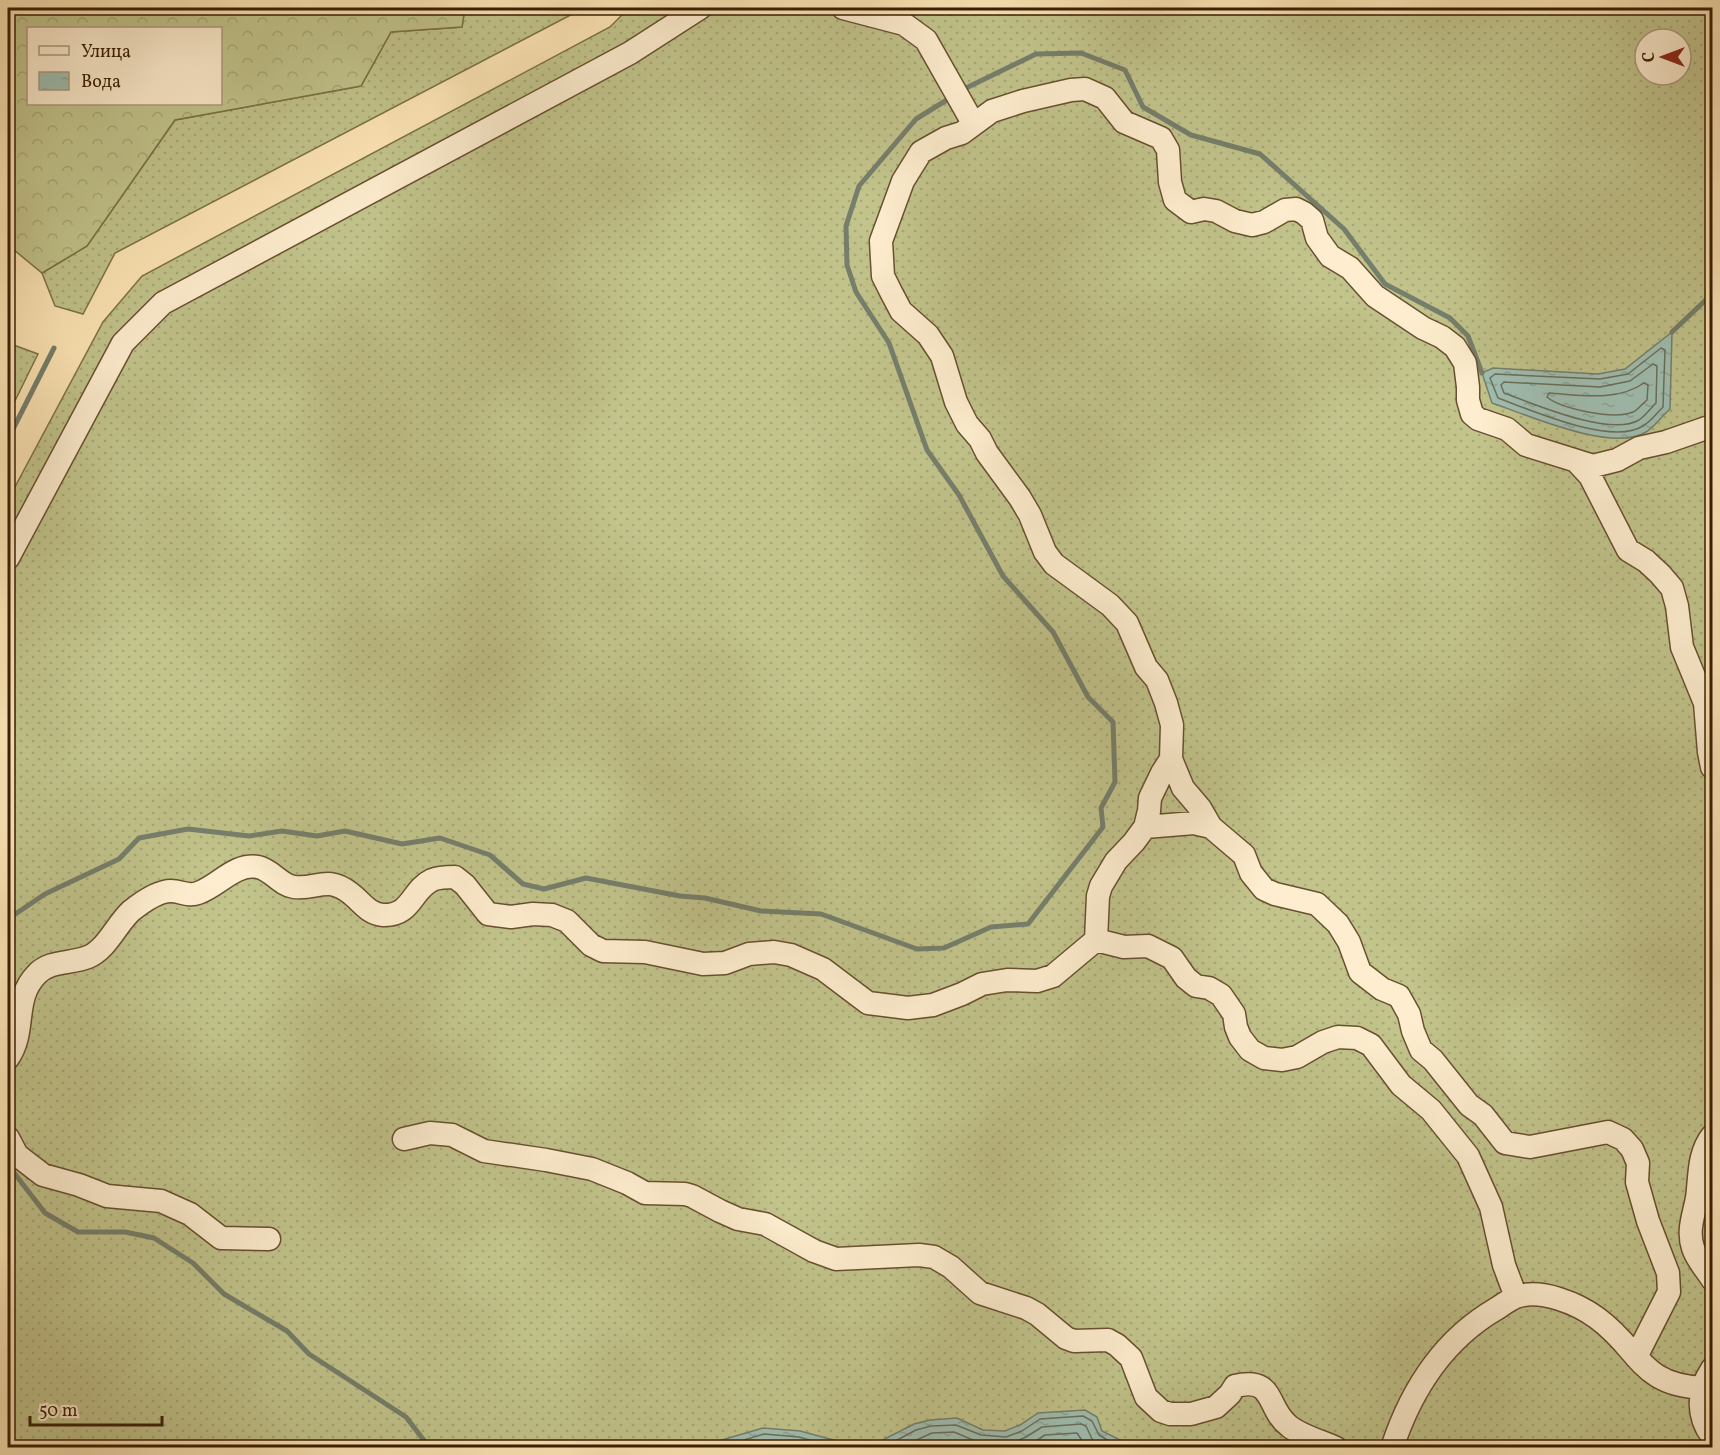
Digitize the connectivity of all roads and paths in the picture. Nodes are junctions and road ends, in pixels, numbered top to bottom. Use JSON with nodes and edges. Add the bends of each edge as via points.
{"nodes":[{"id":1,"x":700,"y":8,"type":"edge"},
{"id":2,"x":843,"y":8,"type":"edge"},
{"id":3,"x":973,"y":123,"type":"junction"},
{"id":4,"x":1713,"y":426,"type":"edge"},
{"id":5,"x":1576,"y":461,"type":"junction"},
{"id":6,"x":8,"y":558,"type":"edge"},
{"id":7,"x":1171,"y":759,"type":"junction"},
{"id":8,"x":1713,"y":767,"type":"edge"},
{"id":9,"x":1145,"y":827,"type":"junction"},
{"id":10,"x":1211,"y":827,"type":"junction"},
{"id":11,"x":1096,"y":940,"type":"junction"},
{"id":12,"x":8,"y":1058,"type":"edge"},
{"id":13,"x":1713,"y":1136,"type":"edge"},
{"id":14,"x":8,"y":1138,"type":"edge"},
{"id":15,"x":404,"y":1139,"type":"dead end"},
{"id":16,"x":269,"y":1239,"type":"dead end"},
{"id":17,"x":1713,"y":1279,"type":"edge"},
{"id":18,"x":1516,"y":1297,"type":"junction"},
{"id":19,"x":1636,"y":1357,"type":"junction"},
{"id":20,"x":1708,"y":1378,"type":"edge"},
{"id":21,"x":1713,"y":1436,"type":"edge"},
{"id":22,"x":1336,"y":1448,"type":"edge"},
{"id":23,"x":1392,"y":1448,"type":"edge"}],
"edges":[{"from":1,"to":6,"type":"lane","via":[[630,53],[163,303],[123,343]]},
{"from":2,"to":3,"type":"lane","via":[[904,24],[926,40]]},
{"from":3,"to":5,"type":"lane","via":[[992,111],[1071,90],[1084,89],[1105,98],[1124,122],[1161,138],[1168,150],[1175,200],[1184,208],[1191,212],[1216,211],[1252,225],[1285,210],[1304,213],[1312,220],[1317,238],[1330,256],[1350,268],[1375,296],[1455,347],[1465,363],[1472,414],[1507,429],[1526,445]]},
{"from":3,"to":7,"type":"lane","via":[[962,133],[921,152],[903,181],[881,241],[883,276],[901,310],[928,335],[942,356],[967,424],[1020,498],[1045,552],[1054,564],[1127,622],[1166,704],[1172,725]]},
{"from":4,"to":5,"type":"lane","via":[[1639,448],[1617,460],[1593,466]]},
{"from":5,"to":8,"type":"lane","via":[[1590,476],[1628,550],[1646,561],[1672,588],[1682,647],[1705,703]]},
{"from":7,"to":9,"type":"lane","via":[[1150,798]]},
{"from":7,"to":10,"type":"lane","via":[[1183,788]]},
{"from":9,"to":10,"type":"lane"},
{"from":9,"to":11,"type":"lane","via":[[1101,886]]},
{"from":10,"to":19,"type":"lane","via":[[1244,855],[1251,873],[1264,889],[1317,904],[1338,924],[1359,972],[1399,996],[1421,1050],[1505,1143],[1530,1147],[1608,1132],[1632,1149],[1638,1163],[1636,1182],[1668,1273],[1669,1292]]},
{"from":11,"to":12,"type":"lane","via":[[1053,976],[1037,981],[982,984],[933,1005],[908,1008],[868,1003],[823,969],[791,955],[749,954],[725,963],[703,963],[645,952],[603,951],[591,945],[567,921],[552,915],[488,914],[455,877],[433,880],[397,914],[384,915],[373,914],[332,883],[294,887],[262,868],[242,867],[196,894],[157,894],[131,911],[97,952],[87,958],[57,963],[37,974],[22,998],[19,1035]]},
{"from":11,"to":18,"type":"lane","via":[[1124,947],[1148,946],[1172,958],[1196,986],[1221,995],[1234,1014],[1240,1037],[1250,1050],[1264,1058],[1297,1057],[1338,1037],[1358,1038],[1371,1045],[1401,1085],[1431,1110],[1468,1156],[1491,1207]]},
{"from":13,"to":17,"type":"lane","via":[[1698,1170],[1697,1201],[1689,1230],[1698,1260]]},
{"from":14,"to":16,"type":"lane","via":[[17,1155],[43,1175],[107,1196],[160,1201],[190,1214],[221,1238]]},
{"from":15,"to":22,"type":"lane","via":[[430,1133],[452,1135],[484,1151],[592,1169],[645,1193],[692,1196],[738,1219],[765,1224],[836,1259],[934,1257],[980,1293],[1026,1308],[1066,1338],[1108,1340],[1117,1345],[1131,1358],[1146,1397],[1161,1411],[1191,1414],[1216,1407],[1235,1386],[1257,1384],[1291,1428]]},
{"from":18,"to":19,"type":"lane","via":[[1535,1295],[1575,1304],[1620,1336]]},
{"from":18,"to":23,"type":"lane","via":[[1467,1329],[1438,1359],[1417,1388]]},
{"from":19,"to":20,"type":"lane","via":[[1655,1376],[1670,1383]]},
{"from":20,"to":21,"type":"lane","via":[[1700,1413]]}]}
